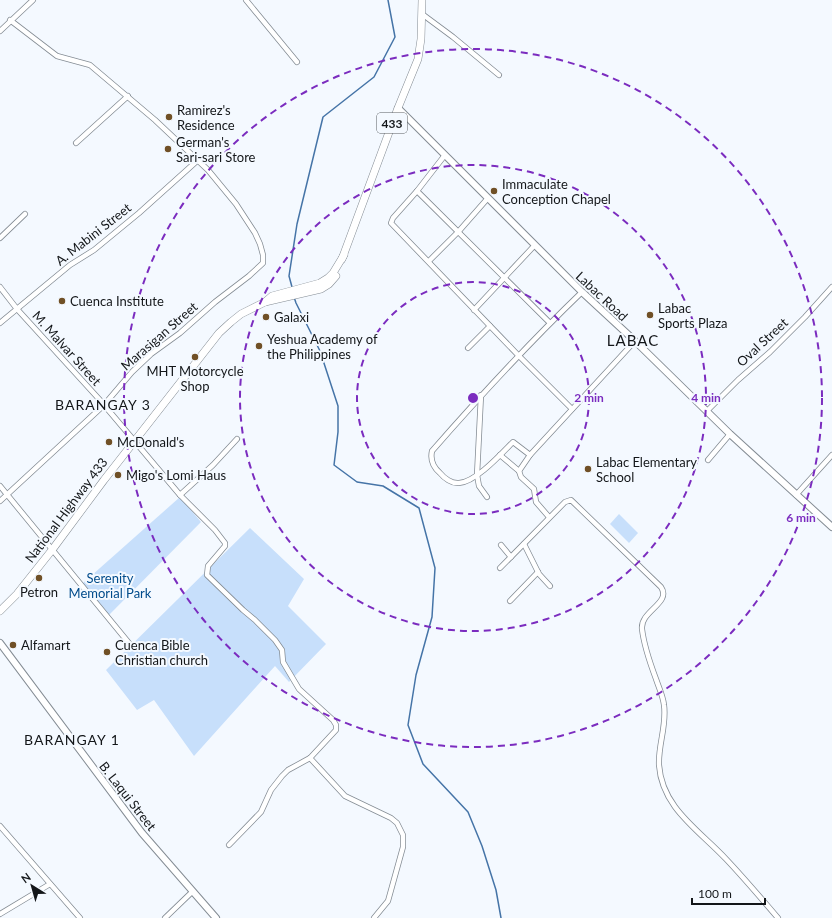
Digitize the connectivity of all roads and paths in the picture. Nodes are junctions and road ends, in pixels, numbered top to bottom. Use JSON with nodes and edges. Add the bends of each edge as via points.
{"nodes":[{"id":1,"x":33,"y":0,"type":"edge"},
{"id":2,"x":246,"y":0,"type":"edge"},
{"id":3,"x":422,"y":0,"type":"edge"},
{"id":4,"x":422,"y":14,"type":"junction"},
{"id":5,"x":10,"y":20,"type":"junction"},
{"id":6,"x":0,"y":31,"type":"edge"},
{"id":7,"x":297,"y":62,"type":"dead end"},
{"id":8,"x":499,"y":75,"type":"dead end"},
{"id":9,"x":128,"y":96,"type":"junction"},
{"id":10,"x":398,"y":108,"type":"junction"},
{"id":11,"x":76,"y":143,"type":"dead end"},
{"id":12,"x":445,"y":155,"type":"junction"},
{"id":13,"x":198,"y":160,"type":"junction"},
{"id":14,"x":417,"y":191,"type":"junction"},
{"id":15,"x":488,"y":198,"type":"junction"},
{"id":16,"x":25,"y":214,"type":"dead end"},
{"id":17,"x":459,"y":232,"type":"junction"},
{"id":18,"x":0,"y":238,"type":"edge"},
{"id":19,"x":534,"y":246,"type":"junction"},
{"id":20,"x":429,"y":261,"type":"junction"},
{"id":21,"x":505,"y":278,"type":"junction"},
{"id":22,"x":0,"y":287,"type":"edge"},
{"id":23,"x":832,"y":287,"type":"edge"},
{"id":24,"x":582,"y":292,"type":"junction"},
{"id":25,"x":17,"y":309,"type":"junction"},
{"id":26,"x":474,"y":310,"type":"junction"},
{"id":27,"x":0,"y":323,"type":"edge"},
{"id":28,"x":550,"y":323,"type":"junction"},
{"id":29,"x":490,"y":326,"type":"junction"},
{"id":30,"x":635,"y":341,"type":"junction"},
{"id":31,"x":468,"y":348,"type":"dead end"},
{"id":32,"x":518,"y":355,"type":"junction"},
{"id":33,"x":481,"y":395,"type":"junction"},
{"id":34,"x":104,"y":405,"type":"junction"},
{"id":35,"x":572,"y":409,"type":"junction"},
{"id":36,"x":707,"y":411,"type":"junction"},
{"id":37,"x":730,"y":434,"type":"junction"},
{"id":38,"x":237,"y":439,"type":"dead end"},
{"id":39,"x":135,"y":440,"type":"junction"},
{"id":40,"x":500,"y":455,"type":"junction"},
{"id":41,"x":530,"y":455,"type":"junction"},
{"id":42,"x":832,"y":456,"type":"edge"},
{"id":43,"x":708,"y":460,"type":"dead end"},
{"id":44,"x":519,"y":471,"type":"junction"},
{"id":45,"x":477,"y":475,"type":"junction"},
{"id":46,"x":0,"y":486,"type":"edge"},
{"id":47,"x":7,"y":495,"type":"junction"},
{"id":48,"x":180,"y":495,"type":"junction"},
{"id":49,"x":796,"y":495,"type":"junction"},
{"id":50,"x":487,"y":497,"type":"dead end"},
{"id":51,"x":0,"y":501,"type":"edge"},
{"id":52,"x":549,"y":518,"type":"junction"},
{"id":53,"x":832,"y":527,"type":"edge"},
{"id":54,"x":524,"y":544,"type":"junction"},
{"id":55,"x":501,"y":545,"type":"dead end"},
{"id":56,"x":52,"y":550,"type":"junction"},
{"id":57,"x":511,"y":557,"type":"junction"},
{"id":58,"x":500,"y":568,"type":"dead end"},
{"id":59,"x":538,"y":572,"type":"junction"},
{"id":60,"x":550,"y":586,"type":"dead end"},
{"id":61,"x":510,"y":601,"type":"dead end"},
{"id":62,"x":0,"y":611,"type":"edge"},
{"id":63,"x":0,"y":643,"type":"edge"},
{"id":64,"x":133,"y":648,"type":"dead end"},
{"id":65,"x":310,"y":758,"type":"junction"},
{"id":66,"x":0,"y":826,"type":"edge"},
{"id":67,"x":228,"y":846,"type":"dead end"},
{"id":68,"x":50,"y":884,"type":"junction"},
{"id":69,"x":192,"y":892,"type":"junction"},
{"id":70,"x":0,"y":914,"type":"edge"},
{"id":71,"x":80,"y":918,"type":"edge"},
{"id":72,"x":165,"y":918,"type":"edge"},
{"id":73,"x":216,"y":918,"type":"edge"},
{"id":74,"x":374,"y":918,"type":"edge"},
{"id":75,"x":778,"y":918,"type":"edge"}],
"edges":[{"from":1,"to":5,"type":"street"},
{"from":2,"to":7,"type":"street"},
{"from":3,"to":4,"type":"main road","name":"National Highway 433","number":"433"},
{"from":4,"to":8,"type":"street"},
{"from":4,"to":10,"type":"main road","name":"National Highway 433","number":"433","via":[[418,59]]},
{"from":5,"to":6,"type":"street"},
{"from":5,"to":9,"type":"street","via":[[57,56],[90,65]]},
{"from":9,"to":11,"type":"street"},
{"from":9,"to":13,"type":"street"},
{"from":10,"to":12,"type":"street","name":"Labac Road"},
{"from":10,"to":39,"type":"main road","name":"National Highway 433","number":"433","via":[[344,255],[328,278],[313,289],[264,302],[231,322]]},
{"from":12,"to":14,"type":"street"},
{"from":12,"to":15,"type":"street","name":"Labac Road"},
{"from":13,"to":25,"type":"street","name":"A. Mabini Street","via":[[94,250],[70,265]]},
{"from":13,"to":34,"type":"street","name":"Marasigan Street","via":[[236,204],[255,233],[263,255],[263,263],[151,354]]},
{"from":14,"to":17,"type":"street"},
{"from":14,"to":20,"type":"street","via":[[393,218],[392,223]]},
{"from":15,"to":17,"type":"street"},
{"from":15,"to":19,"type":"street","name":"Labac Road"},
{"from":16,"to":18,"type":"street"},
{"from":17,"to":20,"type":"street"},
{"from":17,"to":21,"type":"street"},
{"from":19,"to":21,"type":"street"},
{"from":19,"to":24,"type":"street","name":"Labac Road"},
{"from":20,"to":26,"type":"street"},
{"from":21,"to":26,"type":"street"},
{"from":21,"to":28,"type":"street"},
{"from":22,"to":25,"type":"street","name":"M. Malvar Street"},
{"from":23,"to":36,"type":"street","name":"Oval Street","via":[[775,347]]},
{"from":24,"to":28,"type":"street"},
{"from":24,"to":30,"type":"street","name":"Labac Road"},
{"from":25,"to":27,"type":"street","name":"A. Mabini Street"},
{"from":25,"to":34,"type":"street","name":"M. Malvar Street"},
{"from":26,"to":29,"type":"street"},
{"from":28,"to":32,"type":"street"},
{"from":29,"to":31,"type":"street"},
{"from":29,"to":32,"type":"street"},
{"from":30,"to":35,"type":"street"},
{"from":30,"to":36,"type":"street","name":"Labac Road"},
{"from":32,"to":33,"type":"street"},
{"from":32,"to":35,"type":"street"},
{"from":33,"to":45,"type":"street"},
{"from":33,"to":45,"type":"street","via":[[432,451],[431,456],[440,474],[453,483],[460,483]]},
{"from":34,"to":39,"type":"street","name":"M. Malvar Street"},
{"from":34,"to":47,"type":"street","name":"Marasigan Street"},
{"from":35,"to":41,"type":"street"},
{"from":36,"to":37,"type":"street","name":"Labac Road"},
{"from":37,"to":43,"type":"street"},
{"from":37,"to":49,"type":"street","name":"Labac Road"},
{"from":38,"to":48,"type":"street"},
{"from":39,"to":48,"type":"street","name":"M. Malvar Street"},
{"from":39,"to":56,"type":"main road","name":"National Highway 433","number":"433"},
{"from":40,"to":41,"type":"street","via":[[513,442]]},
{"from":40,"to":44,"type":"street"},
{"from":40,"to":45,"type":"street"},
{"from":41,"to":44,"type":"street"},
{"from":42,"to":49,"type":"street"},
{"from":44,"to":52,"type":"street","via":[[521,477],[534,489],[536,502]]},
{"from":45,"to":50,"type":"street","via":[[479,486]]},
{"from":46,"to":47,"type":"street"},
{"from":47,"to":51,"type":"street","name":"Marasigan Street"},
{"from":47,"to":56,"type":"street"},
{"from":48,"to":65,"type":"street","name":"M. Malvar Street","via":[[225,543],[208,566],[208,575],[275,640],[282,650],[283,662],[299,689],[336,725],[336,730]]},
{"from":49,"to":53,"type":"street","name":"Labac Road"},
{"from":52,"to":54,"type":"street"},
{"from":52,"to":75,"type":"street","via":[[565,502],[571,500],[664,591],[660,602],[644,618],[642,624],[644,644],[664,706],[659,766],[664,787],[679,814],[725,858]]},
{"from":54,"to":57,"type":"street"},
{"from":54,"to":59,"type":"street"},
{"from":55,"to":57,"type":"street"},
{"from":56,"to":62,"type":"main road","name":"National Highway 433","number":"433"},
{"from":56,"to":64,"type":"street"},
{"from":57,"to":58,"type":"street"},
{"from":59,"to":60,"type":"street"},
{"from":59,"to":61,"type":"street"},
{"from":63,"to":69,"type":"street","name":"B. Laqui Street","via":[[142,833]]},
{"from":65,"to":67,"type":"street","via":[[282,776],[271,790],[261,812]]},
{"from":65,"to":74,"type":"street","via":[[345,796],[391,818],[397,823],[403,835],[403,847],[390,896]]},
{"from":66,"to":68,"type":"street"},
{"from":68,"to":70,"type":"street"},
{"from":68,"to":71,"type":"street"},
{"from":69,"to":72,"type":"street"},
{"from":69,"to":73,"type":"street","name":"B. Laqui Street"}]}
